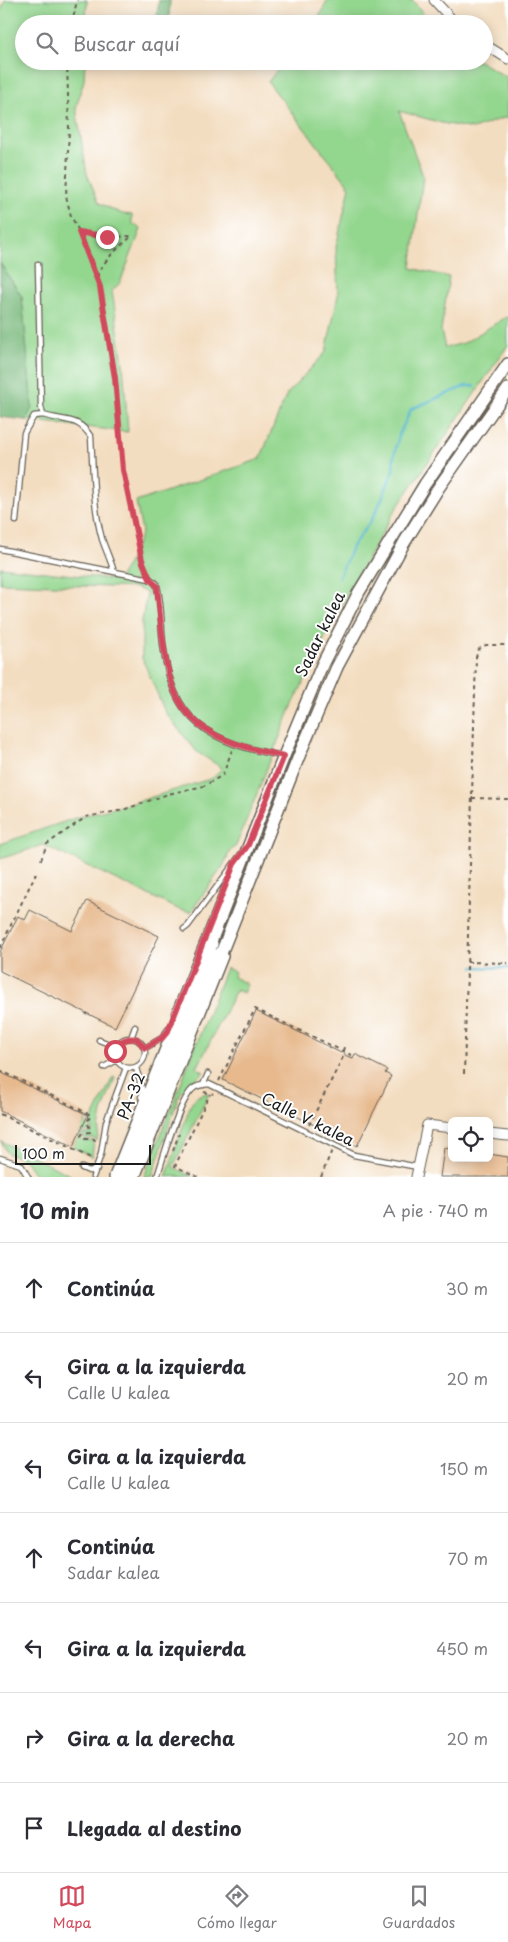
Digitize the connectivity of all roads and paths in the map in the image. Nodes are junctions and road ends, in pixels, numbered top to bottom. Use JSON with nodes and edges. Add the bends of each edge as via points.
{"nodes":[{"id":1,"x":77,"y":0,"type":"edge"},
{"id":2,"x":434,"y":0,"type":"edge"},
{"id":3,"x":75,"y":15,"type":"edge"},
{"id":4,"x":448,"y":15,"type":"edge"},
{"id":5,"x":493,"y":50,"type":"edge"},
{"id":6,"x":508,"y":59,"type":"edge"},
{"id":7,"x":67,"y":70,"type":"edge"},
{"id":8,"x":79,"y":232,"type":"junction"},
{"id":9,"x":38,"y":264,"type":"dead end"},
{"id":10,"x":97,"y":278,"type":"junction"},
{"id":11,"x":508,"y":364,"type":"edge"},
{"id":12,"x":508,"y":389,"type":"edge"},
{"id":13,"x":43,"y":415,"type":"junction"},
{"id":14,"x":16,"y":521,"type":"dead end"},
{"id":15,"x":0,"y":549,"type":"edge"},
{"id":16,"x":114,"y":572,"type":"junction"},
{"id":17,"x":150,"y":579,"type":"junction"},
{"id":18,"x":508,"y":645,"type":"edge"},
{"id":19,"x":233,"y":744,"type":"junction"},
{"id":20,"x":284,"y":756,"type":"junction"},
{"id":21,"x":297,"y":762,"type":"junction"},
{"id":22,"x":472,"y":798,"type":"junction"},
{"id":23,"x":508,"y":799,"type":"edge"},
{"id":24,"x":248,"y":845,"type":"junction"},
{"id":25,"x":41,"y":860,"type":"dead end"},
{"id":26,"x":234,"y":864,"type":"junction"},
{"id":27,"x":36,"y":873,"type":"dead end"},
{"id":28,"x":184,"y":929,"type":"dead end"},
{"id":29,"x":210,"y":944,"type":"joint"},
{"id":30,"x":0,"y":948,"type":"edge"},
{"id":31,"x":220,"y":956,"type":"joint"},
{"id":32,"x":467,"y":962,"type":"junction"},
{"id":33,"x":508,"y":963,"type":"edge"},
{"id":34,"x":135,"y":1027,"type":"dead end"},
{"id":35,"x":131,"y":1038,"type":"junction"},
{"id":36,"x":99,"y":1040,"type":"dead end"},
{"id":37,"x":117,"y":1046,"type":"junction"},
{"id":38,"x":344,"y":1046,"type":"dead end"},
{"id":39,"x":145,"y":1048,"type":"junction"},
{"id":40,"x":344,"y":1052,"type":"junction"},
{"id":41,"x":353,"y":1056,"type":"dead end"},
{"id":42,"x":117,"y":1060,"type":"junction"},
{"id":43,"x":104,"y":1067,"type":"dead end"},
{"id":44,"x":126,"y":1068,"type":"junction"},
{"id":45,"x":136,"y":1068,"type":"junction"},
{"id":46,"x":0,"y":1070,"type":"edge"},
{"id":47,"x":208,"y":1074,"type":"dead end"},
{"id":48,"x":464,"y":1074,"type":"dead end"},
{"id":49,"x":203,"y":1085,"type":"junction"},
{"id":50,"x":216,"y":1088,"type":"junction"},
{"id":51,"x":201,"y":1092,"type":"dead end"},
{"id":52,"x":211,"y":1093,"type":"junction"},
{"id":53,"x":140,"y":1100,"type":"dead end"},
{"id":54,"x":0,"y":1114,"type":"edge"},
{"id":55,"x":309,"y":1125,"type":"dead end"},
{"id":56,"x":448,"y":1128,"type":"edge"},
{"id":57,"x":180,"y":1132,"type":"dead end"},
{"id":58,"x":493,"y":1134,"type":"edge"},
{"id":59,"x":508,"y":1136,"type":"edge"},
{"id":60,"x":96,"y":1147,"type":"dead end"},
{"id":61,"x":120,"y":1149,"type":"dead end"},
{"id":62,"x":332,"y":1150,"type":"dead end"},
{"id":63,"x":94,"y":1153,"type":"dead end"},
{"id":64,"x":0,"y":1158,"type":"edge"},
{"id":65,"x":170,"y":1159,"type":"dead end"},
{"id":66,"x":418,"y":1167,"type":"junction"},
{"id":67,"x":82,"y":1168,"type":"dead end"},
{"id":68,"x":97,"y":1169,"type":"junction"},
{"id":69,"x":123,"y":1176,"type":"edge"},
{"id":70,"x":28,"y":1177,"type":"edge"},
{"id":71,"x":93,"y":1177,"type":"edge"},
{"id":72,"x":157,"y":1177,"type":"edge"},
{"id":73,"x":198,"y":1177,"type":"edge"},
{"id":74,"x":321,"y":1177,"type":"edge"},
{"id":75,"x":416,"y":1177,"type":"edge"}],
"edges":[{"from":1,"to":3,"type":"path"},
{"from":2,"to":4,"type":"street"},
{"from":5,"to":6,"type":"street"},
{"from":7,"to":8,"type":"path","via":[[66,196]]},
{"from":8,"to":10,"type":"path"},
{"from":8,"to":10,"type":"path","via":[[107,237],[132,236],[107,259]]},
{"from":9,"to":13,"type":"lane"},
{"from":10,"to":17,"type":"path","via":[[115,378],[123,470],[142,560]]},
{"from":11,"to":20,"type":"street","name":"Sadar kalea","via":[[425,484],[358,592],[322,665]]},
{"from":12,"to":21,"type":"street","name":"Sadar kalea","via":[[439,487],[378,588],[337,667]]},
{"from":13,"to":14,"type":"lane","via":[[34,416],[24,433]]},
{"from":13,"to":16,"type":"lane","via":[[78,422],[91,437],[96,509],[102,540]]},
{"from":15,"to":16,"type":"lane"},
{"from":16,"to":17,"type":"lane"},
{"from":17,"to":19,"type":"lane","via":[[157,586],[166,666],[172,689],[197,725]]},
{"from":18,"to":22,"type":"path","via":[[486,645],[479,649],[476,657]]},
{"from":19,"to":20,"type":"lane"},
{"from":19,"to":25,"type":"path","via":[[223,775],[204,786],[86,817],[47,844]]},
{"from":20,"to":21,"type":"street"},
{"from":20,"to":24,"type":"street","name":"Sadar kalea"},
{"from":21,"to":31,"type":"street","name":"Sadar kalea"},
{"from":22,"to":23,"type":"path"},
{"from":22,"to":32,"type":"path"},
{"from":24,"to":26,"type":"lane"},
{"from":24,"to":29,"type":"street","name":"Sadar kalea"},
{"from":26,"to":28,"type":"lane"},
{"from":26,"to":39,"type":"lane","via":[[168,1031]]},
{"from":27,"to":30,"type":"path"},
{"from":29,"to":69,"type":"highway","name":"PA-32","number":"PA-32"},
{"from":31,"to":69,"type":"highway","number":"PA-32"},
{"from":32,"to":33,"type":"path"},
{"from":32,"to":48,"type":"path"},
{"from":34,"to":35,"type":"lane"},
{"from":35,"to":37,"type":"lane","via":[[122,1040]]},
{"from":35,"to":39,"type":"lane"},
{"from":36,"to":37,"type":"lane"},
{"from":37,"to":42,"type":"lane"},
{"from":38,"to":40,"type":"path"},
{"from":39,"to":45,"type":"lane","via":[[145,1058]]},
{"from":40,"to":41,"type":"path"},
{"from":40,"to":50,"type":"path","via":[[255,1009]]},
{"from":40,"to":55,"type":"path"},
{"from":42,"to":43,"type":"lane"},
{"from":42,"to":44,"type":"lane"},
{"from":44,"to":45,"type":"lane"},
{"from":44,"to":68,"type":"lane","via":[[106,1122]]},
{"from":45,"to":53,"type":"lane","via":[[143,1092]]},
{"from":46,"to":60,"type":"path","via":[[91,1115],[88,1122],[91,1130],[81,1136],[94,1139]]},
{"from":47,"to":49,"type":"lane"},
{"from":49,"to":50,"type":"lane","name":"Calle V kalea"},
{"from":49,"to":72,"type":"lane","via":[[193,1088],[183,1101]]},
{"from":50,"to":52,"type":"path"},
{"from":50,"to":66,"type":"lane","name":"Calle V kalea","via":[[354,1156]]},
{"from":51,"to":52,"type":"path"},
{"from":52,"to":73,"type":"path","via":[[175,1166]]},
{"from":54,"to":63,"type":"path","via":[[93,1160]]},
{"from":56,"to":66,"type":"street","via":[[427,1125]]},
{"from":57,"to":65,"type":"path"},
{"from":58,"to":59,"type":"street"},
{"from":61,"to":69,"type":"lane"},
{"from":62,"to":74,"type":"path"},
{"from":64,"to":70,"type":"lane","via":[[21,1165]]},
{"from":66,"to":75,"type":"street"},
{"from":67,"to":68,"type":"lane","via":[[89,1171]]},
{"from":68,"to":71,"type":"lane"}]}
